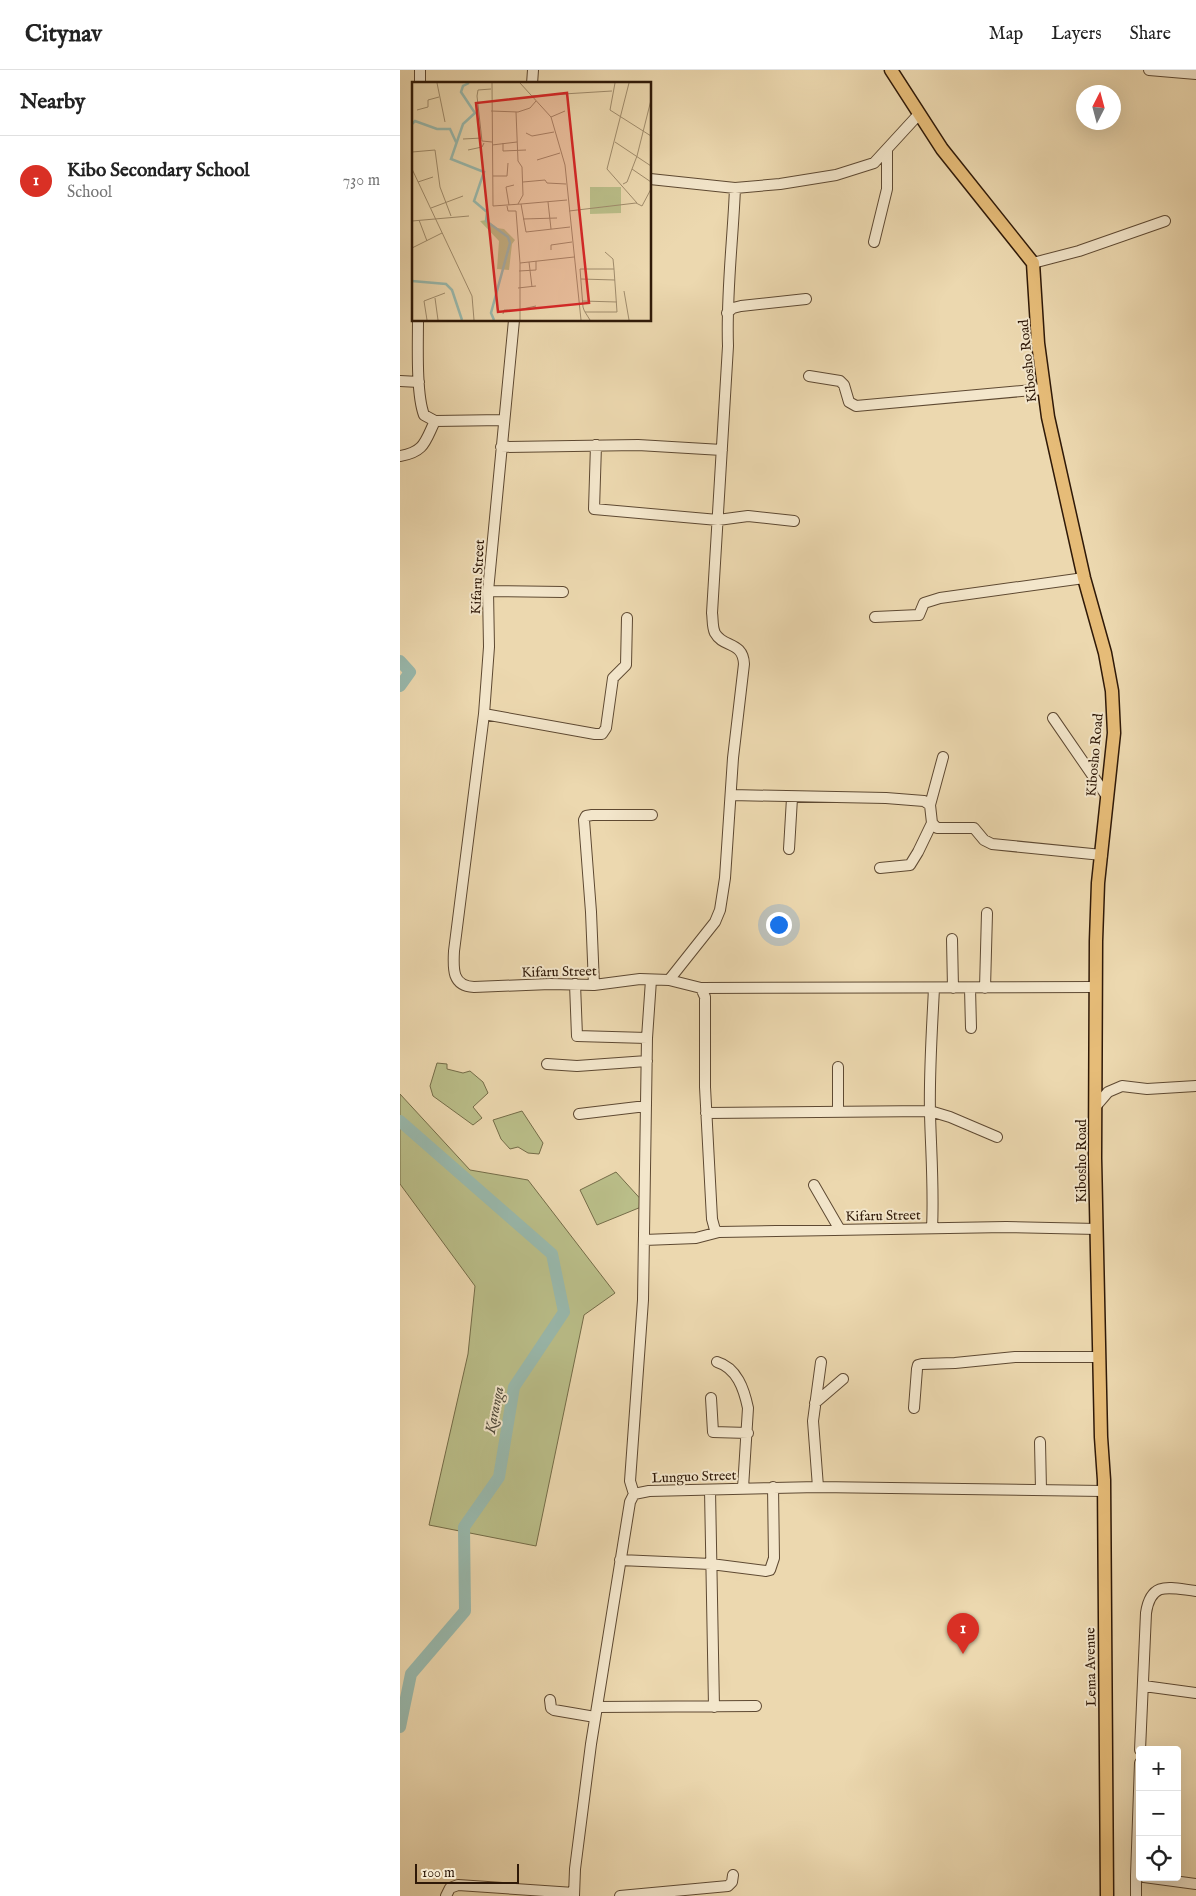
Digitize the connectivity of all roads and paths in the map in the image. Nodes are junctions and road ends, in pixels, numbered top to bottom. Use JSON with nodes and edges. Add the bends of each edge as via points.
{"nodes":[{"id":1,"x":890,"y":70,"type":"edge"},
{"id":2,"x":1149,"y":70,"type":"edge"},
{"id":3,"x":1196,"y":74,"type":"edge"},
{"id":4,"x":918,"y":114,"type":"junction"},
{"id":5,"x":887,"y":151,"type":"junction"},
{"id":6,"x":651,"y":179,"type":"edge"},
{"id":7,"x":735,"y":188,"type":"junction"},
{"id":8,"x":1165,"y":221,"type":"dead end"},
{"id":9,"x":874,"y":242,"type":"dead end"},
{"id":10,"x":1033,"y":263,"type":"junction"},
{"id":11,"x":806,"y":299,"type":"dead end"},
{"id":12,"x":727,"y":312,"type":"junction"},
{"id":13,"x":418,"y":321,"type":"edge"},
{"id":14,"x":514,"y":321,"type":"edge"},
{"id":15,"x":809,"y":376,"type":"dead end"},
{"id":16,"x":400,"y":381,"type":"edge"},
{"id":17,"x":419,"y":382,"type":"junction"},
{"id":18,"x":1044,"y":389,"type":"junction"},
{"id":19,"x":504,"y":420,"type":"junction"},
{"id":20,"x":436,"y":421,"type":"junction"},
{"id":21,"x":596,"y":444,"type":"junction"},
{"id":22,"x":501,"y":447,"type":"junction"},
{"id":23,"x":722,"y":450,"type":"junction"},
{"id":24,"x":400,"y":456,"type":"edge"},
{"id":25,"x":718,"y":520,"type":"junction"},
{"id":26,"x":794,"y":521,"type":"dead end"},
{"id":27,"x":1084,"y":578,"type":"junction"},
{"id":28,"x":488,"y":591,"type":"junction"},
{"id":29,"x":563,"y":592,"type":"dead end"},
{"id":30,"x":875,"y":617,"type":"dead end"},
{"id":31,"x":627,"y":618,"type":"dead end"},
{"id":32,"x":484,"y":714,"type":"junction"},
{"id":33,"x":1053,"y":718,"type":"dead end"},
{"id":34,"x":944,"y":757,"type":"dead end"},
{"id":35,"x":731,"y":795,"type":"junction"},
{"id":36,"x":1106,"y":796,"type":"junction"},
{"id":37,"x":792,"y":798,"type":"junction"},
{"id":38,"x":930,"y":805,"type":"junction"},
{"id":39,"x":652,"y":814,"type":"dead end"},
{"id":40,"x":932,"y":823,"type":"junction"},
{"id":41,"x":789,"y":849,"type":"dead end"},
{"id":42,"x":1102,"y":855,"type":"junction"},
{"id":43,"x":880,"y":868,"type":"dead end"},
{"id":44,"x":987,"y":913,"type":"dead end"},
{"id":45,"x":952,"y":938,"type":"dead end"},
{"id":46,"x":651,"y":980,"type":"junction"},
{"id":47,"x":669,"y":980,"type":"junction"},
{"id":48,"x":575,"y":984,"type":"junction"},
{"id":49,"x":594,"y":985,"type":"junction"},
{"id":50,"x":1095,"y":987,"type":"junction"},
{"id":51,"x":701,"y":988,"type":"junction"},
{"id":52,"x":934,"y":988,"type":"junction"},
{"id":53,"x":953,"y":988,"type":"junction"},
{"id":54,"x":970,"y":988,"type":"junction"},
{"id":55,"x":985,"y":988,"type":"junction"},
{"id":56,"x":971,"y":1028,"type":"dead end"},
{"id":57,"x":647,"y":1038,"type":"junction"},
{"id":58,"x":647,"y":1061,"type":"junction"},
{"id":59,"x":547,"y":1064,"type":"dead end"},
{"id":60,"x":838,"y":1067,"type":"dead end"},
{"id":61,"x":1196,"y":1086,"type":"edge"},
{"id":62,"x":646,"y":1106,"type":"junction"},
{"id":63,"x":1096,"y":1106,"type":"junction"},
{"id":64,"x":930,"y":1111,"type":"junction"},
{"id":65,"x":838,"y":1112,"type":"junction"},
{"id":66,"x":706,"y":1113,"type":"junction"},
{"id":67,"x":579,"y":1114,"type":"dead end"},
{"id":68,"x":997,"y":1137,"type":"dead end"},
{"id":69,"x":814,"y":1185,"type":"dead end"},
{"id":70,"x":932,"y":1228,"type":"junction"},
{"id":71,"x":1097,"y":1229,"type":"junction"},
{"id":72,"x":840,"y":1230,"type":"junction"},
{"id":73,"x":720,"y":1232,"type":"junction"},
{"id":74,"x":644,"y":1240,"type":"junction"},
{"id":75,"x":1100,"y":1358,"type":"junction"},
{"id":76,"x":717,"y":1362,"type":"dead end"},
{"id":77,"x":821,"y":1362,"type":"dead end"},
{"id":78,"x":843,"y":1379,"type":"dead end"},
{"id":79,"x":711,"y":1398,"type":"dead end"},
{"id":80,"x":815,"y":1403,"type":"junction"},
{"id":81,"x":914,"y":1408,"type":"dead end"},
{"id":82,"x":748,"y":1433,"type":"junction"},
{"id":83,"x":1101,"y":1438,"type":"joint"},
{"id":84,"x":1040,"y":1442,"type":"dead end"},
{"id":85,"x":818,"y":1487,"type":"junction"},
{"id":86,"x":743,"y":1488,"type":"junction"},
{"id":87,"x":773,"y":1488,"type":"junction"},
{"id":88,"x":710,"y":1490,"type":"junction"},
{"id":89,"x":1041,"y":1490,"type":"junction"},
{"id":90,"x":1103,"y":1491,"type":"junction"},
{"id":91,"x":634,"y":1494,"type":"junction"},
{"id":92,"x":620,"y":1560,"type":"junction"},
{"id":93,"x":711,"y":1564,"type":"junction"},
{"id":94,"x":1196,"y":1590,"type":"edge"},
{"id":95,"x":1144,"y":1686,"type":"junction"},
{"id":96,"x":1196,"y":1693,"type":"edge"},
{"id":97,"x":550,"y":1700,"type":"dead end"},
{"id":98,"x":756,"y":1706,"type":"dead end"},
{"id":99,"x":714,"y":1707,"type":"junction"},
{"id":100,"x":596,"y":1712,"type":"junction"},
{"id":101,"x":1140,"y":1746,"type":"edge"},
{"id":102,"x":1140,"y":1791,"type":"edge"},
{"id":103,"x":1140,"y":1836,"type":"edge"},
{"id":104,"x":733,"y":1875,"type":"dead end"},
{"id":105,"x":1139,"y":1881,"type":"edge"},
{"id":106,"x":1172,"y":1881,"type":"edge"},
{"id":107,"x":1196,"y":1884,"type":"edge"},
{"id":108,"x":574,"y":1894,"type":"edge"},
{"id":109,"x":446,"y":1896,"type":"edge"},
{"id":110,"x":620,"y":1896,"type":"edge"},
{"id":111,"x":1107,"y":1896,"type":"edge"},
{"id":112,"x":1136,"y":1896,"type":"edge"}],
"edges":[{"from":1,"to":4,"type":"main road"},
{"from":2,"to":3,"type":"street"},
{"from":4,"to":5,"type":"street"},
{"from":4,"to":10,"type":"main road"},
{"from":5,"to":7,"type":"street","via":[[874,163],[836,175]]},
{"from":5,"to":9,"type":"street","via":[[887,189]]},
{"from":6,"to":7,"type":"street"},
{"from":7,"to":12,"type":"street"},
{"from":8,"to":10,"type":"street"},
{"from":10,"to":18,"type":"main road","name":"Kibosho Road"},
{"from":11,"to":12,"type":"street","via":[[741,306]]},
{"from":12,"to":23,"type":"street"},
{"from":13,"to":17,"type":"street"},
{"from":14,"to":19,"type":"street","name":"Kifaru Street"},
{"from":15,"to":18,"type":"street","via":[[840,381],[849,402],[856,406]]},
{"from":16,"to":17,"type":"street"},
{"from":17,"to":20,"type":"street","via":[[422,411],[426,417]]},
{"from":18,"to":27,"type":"main road","name":"Kibosho Road"},
{"from":19,"to":20,"type":"street"},
{"from":19,"to":22,"type":"street","name":"Kifaru Street"},
{"from":20,"to":24,"type":"street","via":[[419,450]]},
{"from":21,"to":22,"type":"street"},
{"from":21,"to":23,"type":"street"},
{"from":21,"to":25,"type":"street","via":[[594,509]]},
{"from":22,"to":28,"type":"street","name":"Kifaru Street"},
{"from":23,"to":25,"type":"street"},
{"from":25,"to":26,"type":"street","via":[[748,516]]},
{"from":25,"to":35,"type":"street","via":[[713,626],[720,639],[740,650],[744,657]]},
{"from":27,"to":30,"type":"street","via":[[940,598],[924,603],[919,615]]},
{"from":27,"to":36,"type":"main road","name":"Kibosho Road","via":[[1112,691],[1114,733]]},
{"from":28,"to":29,"type":"street"},
{"from":28,"to":32,"type":"street","name":"Kifaru Street","via":[[489,647]]},
{"from":31,"to":32,"type":"street","via":[[626,666],[613,678],[606,728],[602,734]]},
{"from":32,"to":48,"type":"street","name":"Kifaru Street","via":[[454,972],[462,985],[474,987]]},
{"from":33,"to":36,"type":"street"},
{"from":34,"to":38,"type":"street"},
{"from":35,"to":37,"type":"street"},
{"from":35,"to":47,"type":"street","via":[[719,916]]},
{"from":36,"to":42,"type":"main road","name":"Kibosho Road"},
{"from":37,"to":38,"type":"street","via":[[916,800]]},
{"from":37,"to":41,"type":"street"},
{"from":38,"to":40,"type":"street"},
{"from":39,"to":49,"type":"street","via":[[589,815],[583,822]]},
{"from":40,"to":42,"type":"street","via":[[940,829],[974,828],[992,844]]},
{"from":40,"to":43,"type":"street","via":[[910,865]]},
{"from":42,"to":50,"type":"main road","name":"Kibosho Road"},
{"from":44,"to":55,"type":"street"},
{"from":45,"to":53,"type":"street"},
{"from":46,"to":47,"type":"street","name":"Kifaru Street"},
{"from":46,"to":49,"type":"street","name":"Kifaru Street"},
{"from":46,"to":57,"type":"street"},
{"from":47,"to":51,"type":"street","name":"Kifaru Street"},
{"from":48,"to":49,"type":"street","name":"Kifaru Street"},
{"from":48,"to":57,"type":"street","via":[[577,1036]]},
{"from":50,"to":55,"type":"street","name":"Kifaru Street"},
{"from":50,"to":63,"type":"main road","name":"Kibosho Road"},
{"from":51,"to":52,"type":"street","name":"Kifaru Street"},
{"from":51,"to":66,"type":"street","via":[[705,998]]},
{"from":52,"to":53,"type":"street","name":"Kifaru Street"},
{"from":52,"to":64,"type":"street"},
{"from":53,"to":54,"type":"street","name":"Kifaru Street"},
{"from":54,"to":55,"type":"street","name":"Kifaru Street"},
{"from":54,"to":56,"type":"street"},
{"from":57,"to":58,"type":"street"},
{"from":58,"to":59,"type":"street","via":[[577,1066]]},
{"from":58,"to":62,"type":"street"},
{"from":60,"to":65,"type":"street"},
{"from":61,"to":63,"type":"street","via":[[1147,1089],[1122,1086],[1108,1092]]},
{"from":62,"to":67,"type":"street"},
{"from":62,"to":74,"type":"street"},
{"from":63,"to":71,"type":"main road","name":"Kibosho Road"},
{"from":64,"to":65,"type":"street"},
{"from":64,"to":68,"type":"street","via":[[950,1116]]},
{"from":64,"to":70,"type":"street","via":[[934,1182]]},
{"from":65,"to":66,"type":"street"},
{"from":66,"to":73,"type":"street","via":[[712,1218],[715,1230]]},
{"from":69,"to":72,"type":"street"},
{"from":70,"to":71,"type":"street","name":"Kifaru Street"},
{"from":70,"to":72,"type":"street","name":"Kifaru Street"},
{"from":71,"to":75,"type":"main road","name":"Kibosho Road"},
{"from":72,"to":73,"type":"street","name":"Kifaru Street"},
{"from":73,"to":74,"type":"street","name":"Kifaru Street","via":[[696,1238]]},
{"from":74,"to":91,"type":"street","via":[[644,1300],[630,1481]]},
{"from":75,"to":81,"type":"street","via":[[1014,1357],[918,1365]]},
{"from":75,"to":83,"type":"main road","name":"Kibosho Road"},
{"from":76,"to":82,"type":"street","via":[[735,1374],[745,1395]]},
{"from":77,"to":80,"type":"street"},
{"from":78,"to":80,"type":"street"},
{"from":79,"to":82,"type":"street","via":[[713,1432]]},
{"from":80,"to":85,"type":"street"},
{"from":82,"to":86,"type":"street"},
{"from":83,"to":90,"type":"main road","name":"Lema Avenue"},
{"from":84,"to":89,"type":"street"},
{"from":85,"to":87,"type":"street","name":"Lunguo Street"},
{"from":85,"to":89,"type":"street","name":"Lunguo Street"},
{"from":86,"to":87,"type":"street","name":"Lunguo Street"},
{"from":86,"to":88,"type":"street","name":"Lunguo Street"},
{"from":87,"to":93,"type":"street","via":[[774,1558],[770,1570]]},
{"from":88,"to":91,"type":"street","name":"Lunguo Street"},
{"from":88,"to":93,"type":"street"},
{"from":89,"to":90,"type":"street","name":"Lunguo Street"},
{"from":90,"to":111,"type":"main road","name":"Lema Avenue"},
{"from":91,"to":92,"type":"street","name":"Lunguo Street"},
{"from":92,"to":93,"type":"street"},
{"from":92,"to":100,"type":"street","name":"Lunguo Street"},
{"from":93,"to":99,"type":"street"},
{"from":94,"to":95,"type":"street","via":[[1159,1589],[1148,1601]]},
{"from":95,"to":96,"type":"street"},
{"from":95,"to":101,"type":"street"},
{"from":97,"to":100,"type":"street","via":[[554,1710]]},
{"from":98,"to":99,"type":"street"},
{"from":99,"to":100,"type":"street"},
{"from":100,"to":108,"type":"street","name":"Lunguo Street"},
{"from":102,"to":103,"type":"street"},
{"from":104,"to":110,"type":"street","via":[[728,1886]]},
{"from":105,"to":112,"type":"street"},
{"from":106,"to":107,"type":"street"},
{"from":108,"to":109,"type":"street","via":[[458,1885],[450,1888]]}]}
